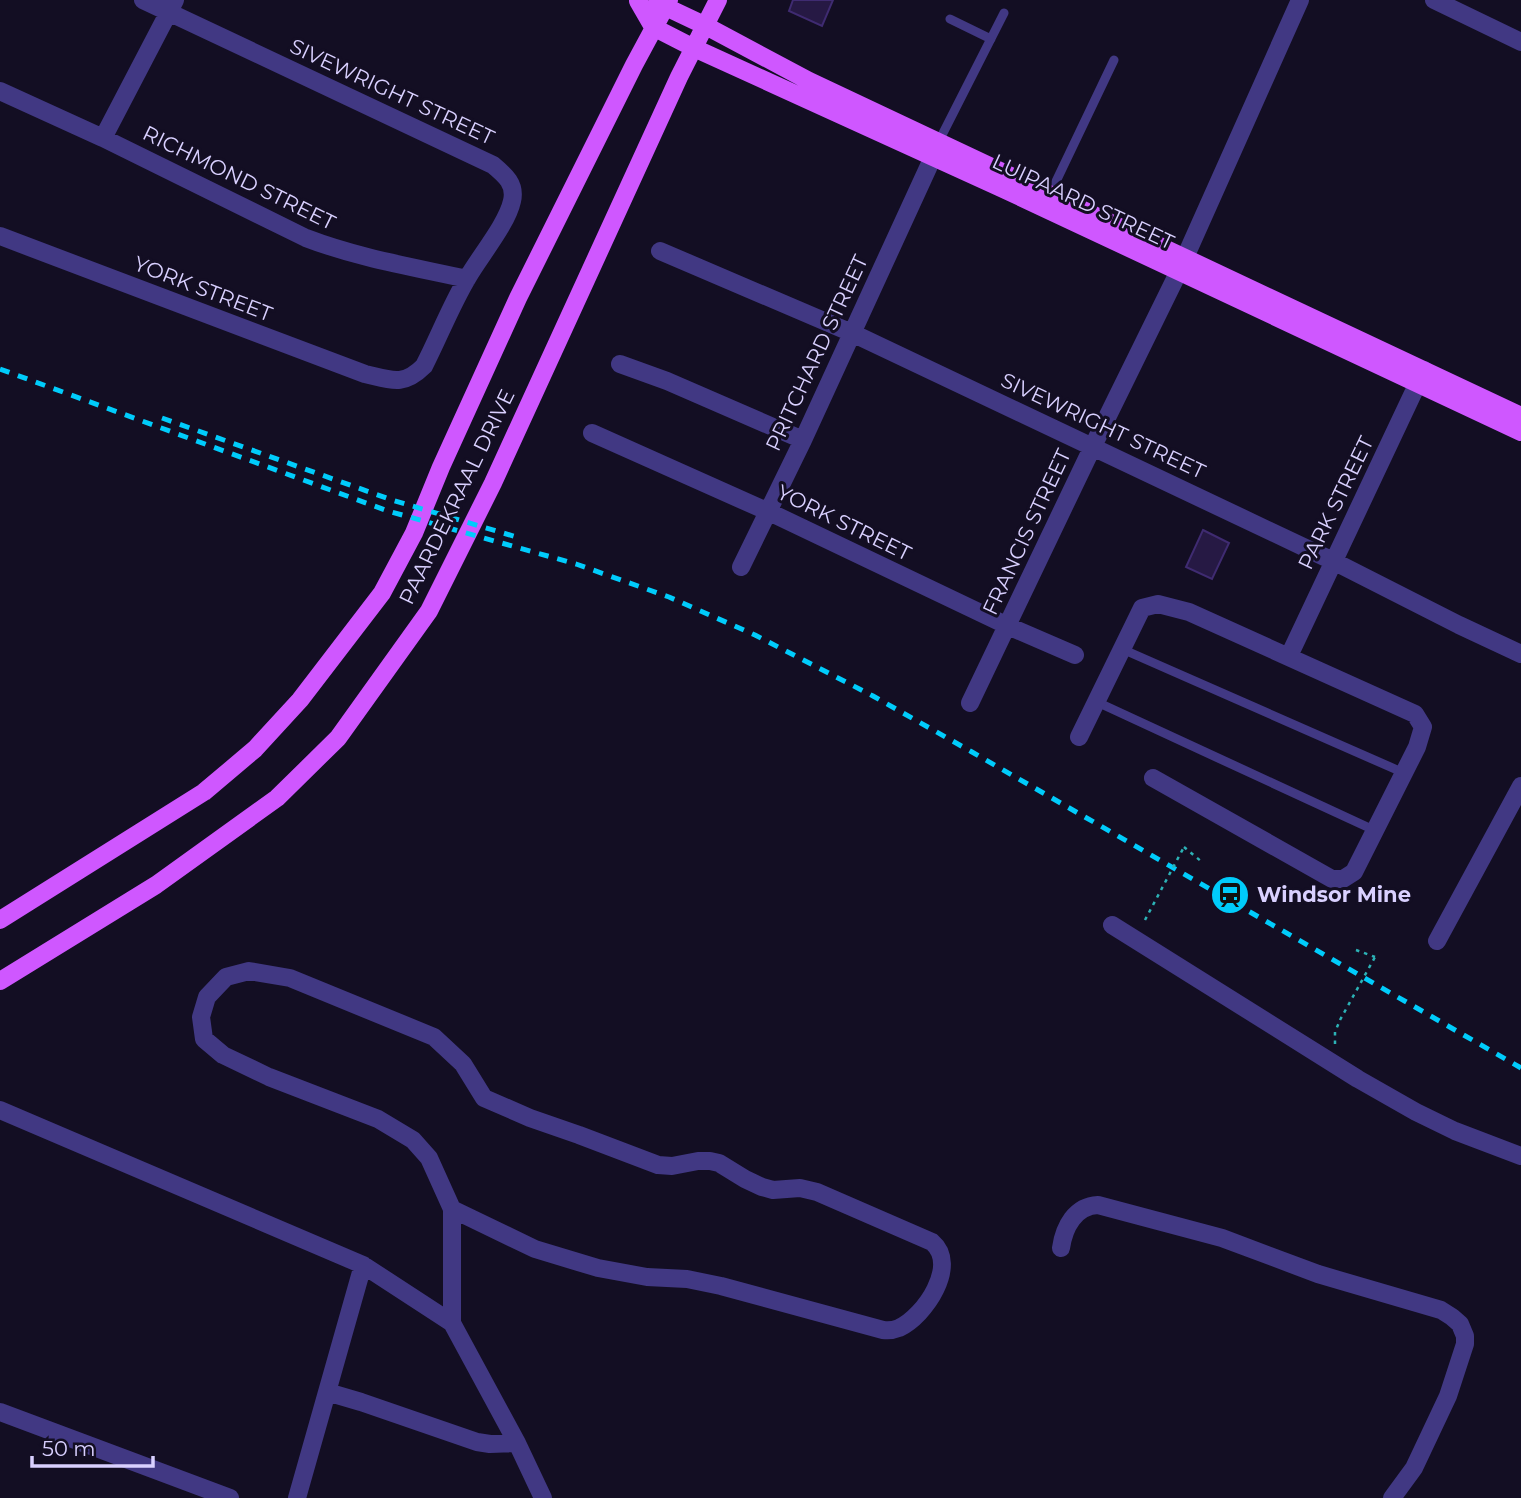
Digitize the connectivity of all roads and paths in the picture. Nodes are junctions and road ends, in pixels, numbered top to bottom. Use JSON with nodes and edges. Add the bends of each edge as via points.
{"nodes":[{"id":1,"x":143,"y":0,"type":"edge"},
{"id":2,"x":637,"y":0,"type":"edge"},
{"id":3,"x":718,"y":0,"type":"edge"},
{"id":4,"x":1300,"y":0,"type":"edge"},
{"id":5,"x":1434,"y":0,"type":"edge"},
{"id":6,"x":668,"y":3,"type":"edge"},
{"id":7,"x":173,"y":6,"type":"edge"},
{"id":8,"x":1004,"y":13,"type":"dead end"},
{"id":9,"x":950,"y":19,"type":"dead end"},
{"id":10,"x":706,"y":26,"type":"junction"},
{"id":11,"x":653,"y":27,"type":"junction"},
{"id":12,"x":991,"y":39,"type":"junction"},
{"id":13,"x":1521,"y":42,"type":"edge"},
{"id":14,"x":694,"y":48,"type":"junction"},
{"id":15,"x":1114,"y":60,"type":"dead end"},
{"id":16,"x":806,"y":89,"type":"junction"},
{"id":17,"x":0,"y":91,"type":"edge"},
{"id":18,"x":103,"y":138,"type":"junction"},
{"id":19,"x":936,"y":149,"type":"junction"},
{"id":20,"x":1050,"y":194,"type":"junction"},
{"id":21,"x":0,"y":236,"type":"edge"},
{"id":22,"x":660,"y":251,"type":"dead end"},
{"id":23,"x":1182,"y":264,"type":"junction"},
{"id":24,"x":467,"y":279,"type":"junction"},
{"id":25,"x":852,"y":332,"type":"junction"},
{"id":26,"x":620,"y":364,"type":"dead end"},
{"id":27,"x":1422,"y":377,"type":"junction"},
{"id":28,"x":391,"y":380,"type":"joint"},
{"id":29,"x":1521,"y":416,"type":"edge"},
{"id":30,"x":1521,"y":432,"type":"edge"},
{"id":31,"x":593,"y":433,"type":"dead end"},
{"id":32,"x":803,"y":440,"type":"junction"},
{"id":33,"x":1093,"y":446,"type":"junction"},
{"id":34,"x":769,"y":512,"type":"junction"},
{"id":35,"x":1333,"y":561,"type":"junction"},
{"id":36,"x":741,"y":567,"type":"dead end"},
{"id":37,"x":1008,"y":626,"type":"junction"},
{"id":38,"x":1122,"y":649,"type":"junction"},
{"id":39,"x":1521,"y":654,"type":"edge"},
{"id":40,"x":1075,"y":655,"type":"dead end"},
{"id":41,"x":1289,"y":656,"type":"junction"},
{"id":42,"x":1097,"y":702,"type":"junction"},
{"id":43,"x":970,"y":703,"type":"dead end"},
{"id":44,"x":1079,"y":737,"type":"dead end"},
{"id":45,"x":1404,"y":773,"type":"junction"},
{"id":46,"x":1153,"y":778,"type":"dead end"},
{"id":47,"x":1521,"y":786,"type":"edge"},
{"id":48,"x":1376,"y":831,"type":"junction"},
{"id":49,"x":1202,"y":862,"type":"dead end"},
{"id":50,"x":0,"y":920,"type":"edge"},
{"id":51,"x":1145,"y":920,"type":"dead end"},
{"id":52,"x":1112,"y":925,"type":"dead end"},
{"id":53,"x":1437,"y":941,"type":"dead end"},
{"id":54,"x":1356,"y":950,"type":"dead end"},
{"id":55,"x":0,"y":981,"type":"edge"},
{"id":56,"x":1335,"y":1032,"type":"dead end"},
{"id":57,"x":0,"y":1110,"type":"edge"},
{"id":58,"x":1521,"y":1156,"type":"edge"},
{"id":59,"x":452,"y":1209,"type":"junction"},
{"id":60,"x":1061,"y":1248,"type":"dead end"},
{"id":61,"x":363,"y":1265,"type":"junction"},
{"id":62,"x":452,"y":1323,"type":"junction"},
{"id":63,"x":327,"y":1392,"type":"junction"},
{"id":64,"x":0,"y":1412,"type":"edge"},
{"id":65,"x":517,"y":1443,"type":"junction"},
{"id":66,"x":230,"y":1498,"type":"edge"},
{"id":67,"x":297,"y":1498,"type":"edge"},
{"id":68,"x":543,"y":1498,"type":"edge"},
{"id":69,"x":1392,"y":1498,"type":"edge"}],
"edges":[{"from":1,"to":7,"type":"street","name":"SIVEWRIGHT STREET"},
{"from":2,"to":6,"type":"main road","name":"LUIPAARD STREET"},
{"from":2,"to":11,"type":"main road","name":"LUIPAARD STREET"},
{"from":3,"to":10,"type":"main road","name":"PAARDEKRAAL DRIVE"},
{"from":4,"to":23,"type":"street","name":"FRANCIS STREET"},
{"from":5,"to":13,"type":"street"},
{"from":6,"to":10,"type":"main road","name":"LUIPAARD STREET"},
{"from":6,"to":11,"type":"main road","name":"PAARDEKRAAL DRIVE"},
{"from":7,"to":18,"type":"street"},
{"from":7,"to":24,"type":"street","name":"SIVEWRIGHT STREET","via":[[507,176],[512,201]]},
{"from":8,"to":12,"type":"lane"},
{"from":9,"to":12,"type":"lane"},
{"from":10,"to":14,"type":"main road","name":"PAARDEKRAAL DRIVE"},
{"from":10,"to":16,"type":"main road","name":"LUIPAARD STREET"},
{"from":11,"to":14,"type":"main road","name":"LUIPAARD STREET"},
{"from":11,"to":50,"type":"main road","name":"PAARDEKRAAL DRIVE","via":[[519,298],[414,533],[382,593],[300,700],[255,748],[204,792]]},
{"from":12,"to":19,"type":"lane"},
{"from":14,"to":16,"type":"main road","name":"LUIPAARD STREET"},
{"from":14,"to":55,"type":"main road","name":"PAARDEKRAAL DRIVE","via":[[429,611],[338,737],[277,798],[156,885]]},
{"from":15,"to":20,"type":"lane"},
{"from":16,"to":19,"type":"main road","name":"LUIPAARD STREET"},
{"from":17,"to":18,"type":"street","name":"RICHMOND STREET"},
{"from":18,"to":24,"type":"street","name":"RICHMOND STREET","via":[[306,239]]},
{"from":19,"to":20,"type":"main road","name":"LUIPAARD STREET"},
{"from":19,"to":23,"type":"main road","name":"LUIPAARD STREET"},
{"from":19,"to":25,"type":"street","name":"PRITCHARD STREET"},
{"from":20,"to":23,"type":"main road","name":"LUIPAARD STREET"},
{"from":21,"to":28,"type":"street","name":"YORK STREET"},
{"from":22,"to":25,"type":"street","name":"SIVEWRIGHT STREET"},
{"from":23,"to":27,"type":"main road","name":"LUIPAARD STREET"},
{"from":23,"to":33,"type":"street","name":"FRANCIS STREET"},
{"from":24,"to":28,"type":"street","name":"SIVEWRIGHT STREET","via":[[424,366],[414,376]]},
{"from":25,"to":32,"type":"street","name":"PRITCHARD STREET"},
{"from":25,"to":33,"type":"street","name":"SIVEWRIGHT STREET"},
{"from":26,"to":32,"type":"street"},
{"from":27,"to":29,"type":"main road","name":"LUIPAARD STREET"},
{"from":27,"to":30,"type":"main road","name":"LUIPAARD STREET"},
{"from":27,"to":35,"type":"street","name":"PARK STREET"},
{"from":31,"to":34,"type":"street","name":"YORK STREET"},
{"from":32,"to":34,"type":"street","name":"PRITCHARD STREET"},
{"from":33,"to":35,"type":"street","name":"SIVEWRIGHT STREET"},
{"from":33,"to":37,"type":"street","name":"FRANCIS STREET"},
{"from":34,"to":36,"type":"street","name":"PRITCHARD STREET"},
{"from":34,"to":37,"type":"street","name":"YORK STREET"},
{"from":35,"to":39,"type":"street","name":"SIVEWRIGHT STREET"},
{"from":35,"to":41,"type":"street","name":"PARK STREET"},
{"from":37,"to":40,"type":"street","name":"YORK STREET"},
{"from":37,"to":43,"type":"street","name":"FRANCIS STREET"},
{"from":38,"to":41,"type":"street","via":[[1142,608],[1158,604],[1189,612]]},
{"from":38,"to":42,"type":"street"},
{"from":38,"to":45,"type":"lane"},
{"from":41,"to":45,"type":"street","via":[[1415,713],[1423,727]]},
{"from":42,"to":44,"type":"street"},
{"from":42,"to":48,"type":"lane"},
{"from":45,"to":48,"type":"street"},
{"from":46,"to":48,"type":"street","via":[[1332,878],[1343,879],[1354,872]]},
{"from":47,"to":53,"type":"street"},
{"from":49,"to":51,"type":"path","bridge":true,"via":[[1184,847]]},
{"from":52,"to":58,"type":"street","via":[[1357,1079],[1455,1131]]},
{"from":54,"to":56,"type":"path","bridge":true,"via":[[1375,957]]},
{"from":57,"to":61,"type":"street"},
{"from":59,"to":59,"type":"street","via":[[429,1158],[413,1140],[379,1119],[223,1055],[204,1039],[201,1017],[207,997],[226,977],[249,971],[290,978],[435,1037],[463,1063],[484,1098],[658,1165],[710,1160],[762,1187],[817,1192],[932,1242],[941,1253],[942,1272],[921,1309],[905,1325],[883,1331],[721,1286],[598,1268],[535,1249]]},
{"from":59,"to":62,"type":"street"},
{"from":60,"to":69,"type":"street","via":[[1074,1216],[1085,1207],[1098,1205],[1222,1238],[1452,1317],[1463,1329],[1465,1344],[1448,1396],[1414,1468]]},
{"from":61,"to":62,"type":"street"},
{"from":61,"to":63,"type":"street"},
{"from":62,"to":65,"type":"street"},
{"from":63,"to":65,"type":"street","via":[[477,1442]]},
{"from":63,"to":67,"type":"street"},
{"from":64,"to":66,"type":"street"},
{"from":65,"to":68,"type":"street"}]}
